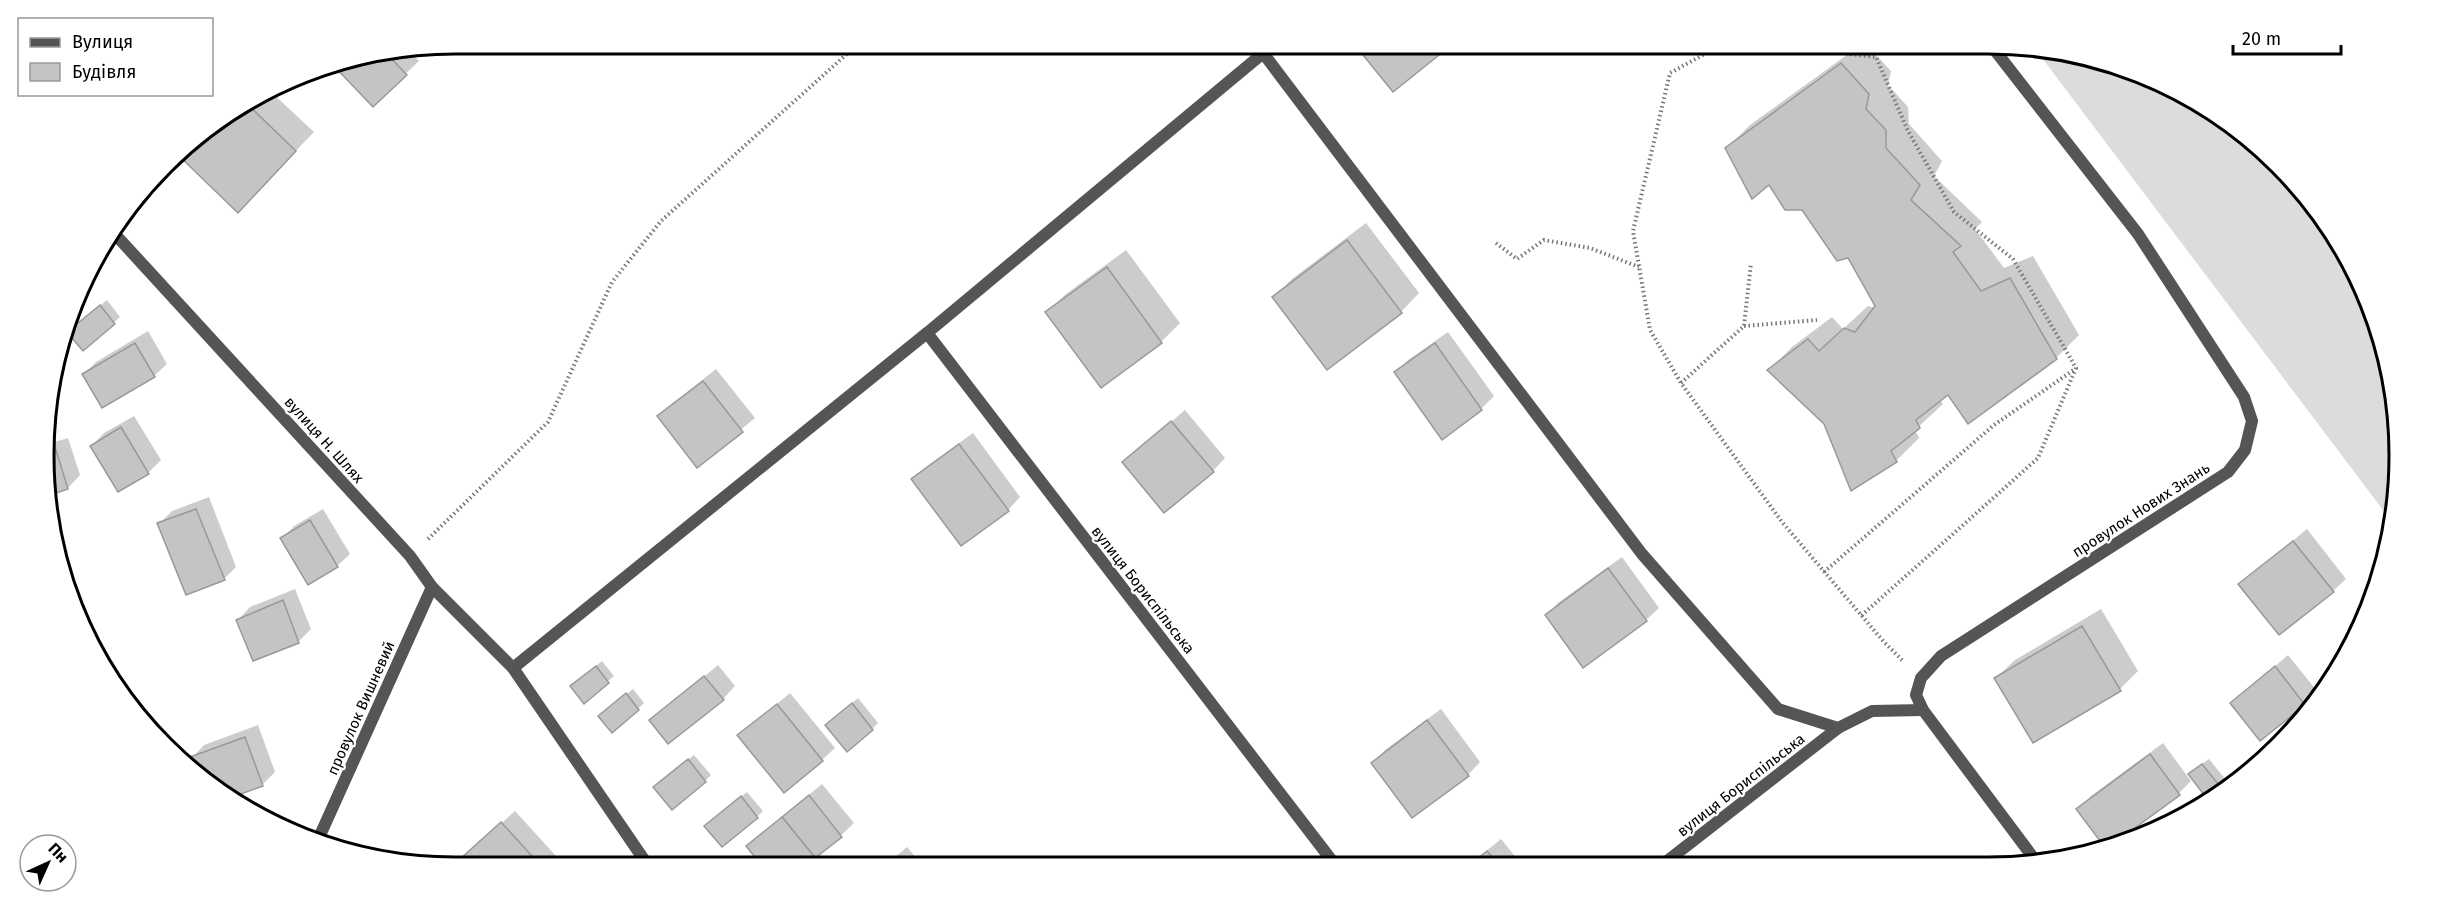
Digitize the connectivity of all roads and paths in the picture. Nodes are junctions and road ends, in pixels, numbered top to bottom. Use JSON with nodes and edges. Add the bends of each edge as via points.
{"nodes":[{"id":1,"x":847,"y":54,"type":"edge"},
{"id":2,"x":1262,"y":54,"type":"edge"},
{"id":3,"x":1264,"y":54,"type":"edge"},
{"id":4,"x":1705,"y":54,"type":"edge"},
{"id":5,"x":1850,"y":54,"type":"edge"},
{"id":6,"x":1998,"y":54,"type":"edge"},
{"id":7,"x":118,"y":238,"type":"edge"},
{"id":8,"x":1496,"y":243,"type":"dead end"},
{"id":9,"x":1751,"y":263,"type":"dead end"},
{"id":10,"x":1639,"y":267,"type":"junction"},
{"id":11,"x":1817,"y":320,"type":"dead end"},
{"id":12,"x":1743,"y":326,"type":"junction"},
{"id":13,"x":927,"y":333,"type":"junction"},
{"id":14,"x":2076,"y":368,"type":"junction"},
{"id":15,"x":1682,"y":384,"type":"junction"},
{"id":16,"x":410,"y":556,"type":"junction"},
{"id":17,"x":1824,"y":572,"type":"junction"},
{"id":18,"x":432,"y":587,"type":"junction"},
{"id":19,"x":1862,"y":616,"type":"junction"},
{"id":20,"x":513,"y":668,"type":"junction"},
{"id":21,"x":1921,"y":678,"type":"junction"},
{"id":22,"x":1923,"y":710,"type":"junction"},
{"id":23,"x":1838,"y":728,"type":"junction"},
{"id":24,"x":321,"y":834,"type":"edge"},
{"id":25,"x":2031,"y":855,"type":"edge"},
{"id":26,"x":642,"y":857,"type":"edge"},
{"id":27,"x":1329,"y":857,"type":"edge"},
{"id":28,"x":1672,"y":857,"type":"edge"}],
"edges":[{"from":1,"to":16,"type":"path","via":[[661,221],[612,282],[548,422]]},
{"from":2,"to":13,"type":"street"},
{"from":3,"to":23,"type":"street","via":[[1642,554],[1778,709]]},
{"from":4,"to":10,"type":"path","via":[[1670,73],[1633,231]]},
{"from":5,"to":14,"type":"path","via":[[1876,57],[1908,131],[1954,212],[2013,259]]},
{"from":6,"to":21,"type":"street","name":"провулок Нових Знань","via":[[2138,234],[2244,397],[2252,421],[2245,450],[2228,472],[1941,656]]},
{"from":7,"to":16,"type":"street","name":"вулиця Н. Шлях"},
{"from":8,"to":10,"type":"path","via":[[1517,259],[1544,240],[1590,248]]},
{"from":9,"to":12,"type":"path"},
{"from":10,"to":15,"type":"path","via":[[1650,330]]},
{"from":11,"to":12,"type":"path"},
{"from":12,"to":15,"type":"path"},
{"from":13,"to":20,"type":"street"},
{"from":13,"to":27,"type":"street","name":"вулиця Бориспільська"},
{"from":14,"to":17,"type":"path","via":[[1994,425]]},
{"from":14,"to":19,"type":"path","via":[[2038,458]]},
{"from":15,"to":17,"type":"path","via":[[1782,522]]},
{"from":16,"to":18,"type":"street","name":"вулиця Н. Шлях"},
{"from":17,"to":19,"type":"path"},
{"from":18,"to":20,"type":"street","name":"вулиця Н. Шлях"},
{"from":18,"to":24,"type":"street","name":"провулок Вишневий"},
{"from":19,"to":21,"type":"path"},
{"from":20,"to":26,"type":"street","name":"вулиця Н. Шлях"},
{"from":21,"to":22,"type":"street","via":[[1916,695]]},
{"from":22,"to":23,"type":"street","name":"вулиця Бориспільська","via":[[1872,711]]},
{"from":22,"to":25,"type":"street"},
{"from":23,"to":28,"type":"street","name":"вулиця Бориспільська"}]}
